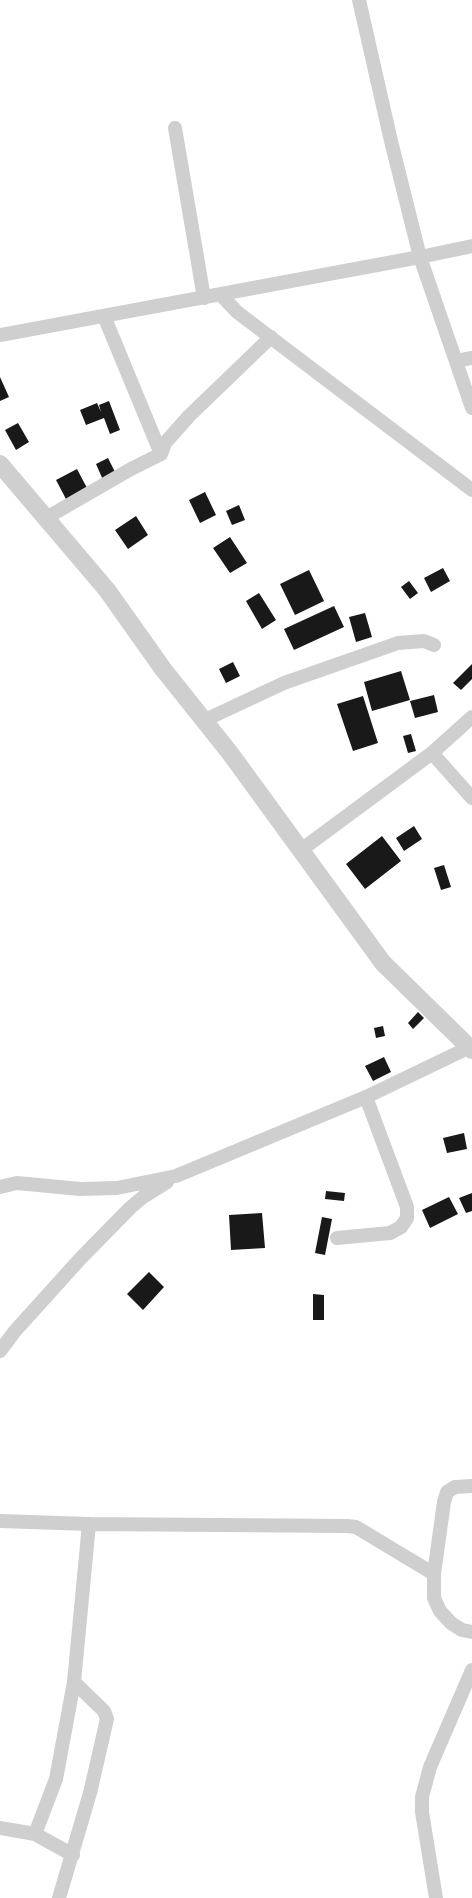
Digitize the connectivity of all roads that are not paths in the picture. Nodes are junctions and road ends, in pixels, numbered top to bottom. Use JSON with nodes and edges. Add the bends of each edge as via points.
{"nodes":[{"id":1,"x":359,"y":0,"type":"edge"},
{"id":2,"x":175,"y":128,"type":"dead end"},
{"id":3,"x":472,"y":246,"type":"edge"},
{"id":4,"x":420,"y":257,"type":"junction"},
{"id":5,"x":220,"y":294,"type":"junction"},
{"id":6,"x":204,"y":298,"type":"junction"},
{"id":7,"x":104,"y":316,"type":"junction"},
{"id":8,"x":0,"y":335,"type":"edge"},
{"id":9,"x":271,"y":337,"type":"junction"},
{"id":10,"x":472,"y":358,"type":"edge"},
{"id":11,"x":456,"y":361,"type":"junction"},
{"id":12,"x":472,"y":408,"type":"edge"},
{"id":13,"x":161,"y":454,"type":"junction"},
{"id":14,"x":0,"y":464,"type":"edge"},
{"id":15,"x":472,"y":490,"type":"edge"},
{"id":16,"x":46,"y":518,"type":"junction"},
{"id":17,"x":434,"y":645,"type":"dead end"},
{"id":18,"x":472,"y":717,"type":"edge"},
{"id":19,"x":204,"y":720,"type":"junction"},
{"id":20,"x":432,"y":753,"type":"junction"},
{"id":21,"x":472,"y":798,"type":"edge"},
{"id":22,"x":301,"y":850,"type":"junction"},
{"id":23,"x":471,"y":1048,"type":"edge"},
{"id":24,"x":366,"y":1097,"type":"junction"},
{"id":25,"x":176,"y":1176,"type":"junction"},
{"id":26,"x":0,"y":1187,"type":"edge"},
{"id":27,"x":337,"y":1238,"type":"dead end"},
{"id":28,"x":0,"y":1351,"type":"edge"},
{"id":29,"x":472,"y":1486,"type":"edge"},
{"id":30,"x":0,"y":1521,"type":"edge"},
{"id":31,"x":89,"y":1524,"type":"junction"},
{"id":32,"x":434,"y":1574,"type":"junction"},
{"id":33,"x":472,"y":1632,"type":"edge"},
{"id":34,"x":472,"y":1670,"type":"edge"},
{"id":35,"x":74,"y":1682,"type":"junction"},
{"id":36,"x":0,"y":1828,"type":"edge"},
{"id":37,"x":35,"y":1834,"type":"junction"},
{"id":38,"x":73,"y":1855,"type":"junction"},
{"id":39,"x":59,"y":1898,"type":"edge"},
{"id":40,"x":436,"y":1898,"type":"edge"}],
"edges":[{"from":1,"to":4,"type":"street"},
{"from":2,"to":6,"type":"street"},
{"from":3,"to":4,"type":"street"},
{"from":4,"to":5,"type":"street"},
{"from":4,"to":11,"type":"street"},
{"from":5,"to":6,"type":"street"},
{"from":5,"to":9,"type":"street","via":[[237,312]]},
{"from":6,"to":7,"type":"street"},
{"from":7,"to":8,"type":"street"},
{"from":7,"to":13,"type":"street"},
{"from":9,"to":13,"type":"street","via":[[189,416],[165,444]]},
{"from":9,"to":15,"type":"street"},
{"from":10,"to":11,"type":"street"},
{"from":11,"to":12,"type":"street"},
{"from":13,"to":16,"type":"street"},
{"from":14,"to":16,"type":"street"},
{"from":16,"to":19,"type":"street","via":[[107,590]]},
{"from":17,"to":19,"type":"street","via":[[424,641],[398,643],[284,683]]},
{"from":18,"to":20,"type":"street"},
{"from":19,"to":22,"type":"street"},
{"from":20,"to":21,"type":"street"},
{"from":20,"to":22,"type":"street"},
{"from":22,"to":23,"type":"street","via":[[383,963]]},
{"from":23,"to":24,"type":"street"},
{"from":24,"to":25,"type":"street"},
{"from":24,"to":27,"type":"street","via":[[407,1207],[407,1218],[401,1227],[390,1233]]},
{"from":25,"to":26,"type":"street","via":[[116,1188],[80,1189],[18,1183]]},
{"from":25,"to":28,"type":"street","via":[[130,1208],[80,1259]]},
{"from":29,"to":32,"type":"street","via":[[455,1487],[447,1492]]},
{"from":30,"to":31,"type":"street"},
{"from":31,"to":32,"type":"street","via":[[356,1527]]},
{"from":31,"to":35,"type":"street"},
{"from":32,"to":33,"type":"street","via":[[434,1598],[440,1611],[451,1623]]},
{"from":34,"to":40,"type":"street","via":[[430,1767],[422,1797]]},
{"from":35,"to":37,"type":"street","via":[[56,1779]]},
{"from":35,"to":38,"type":"street","via":[[107,1719]]},
{"from":36,"to":37,"type":"street"},
{"from":37,"to":38,"type":"street"},
{"from":38,"to":39,"type":"street"}]}
